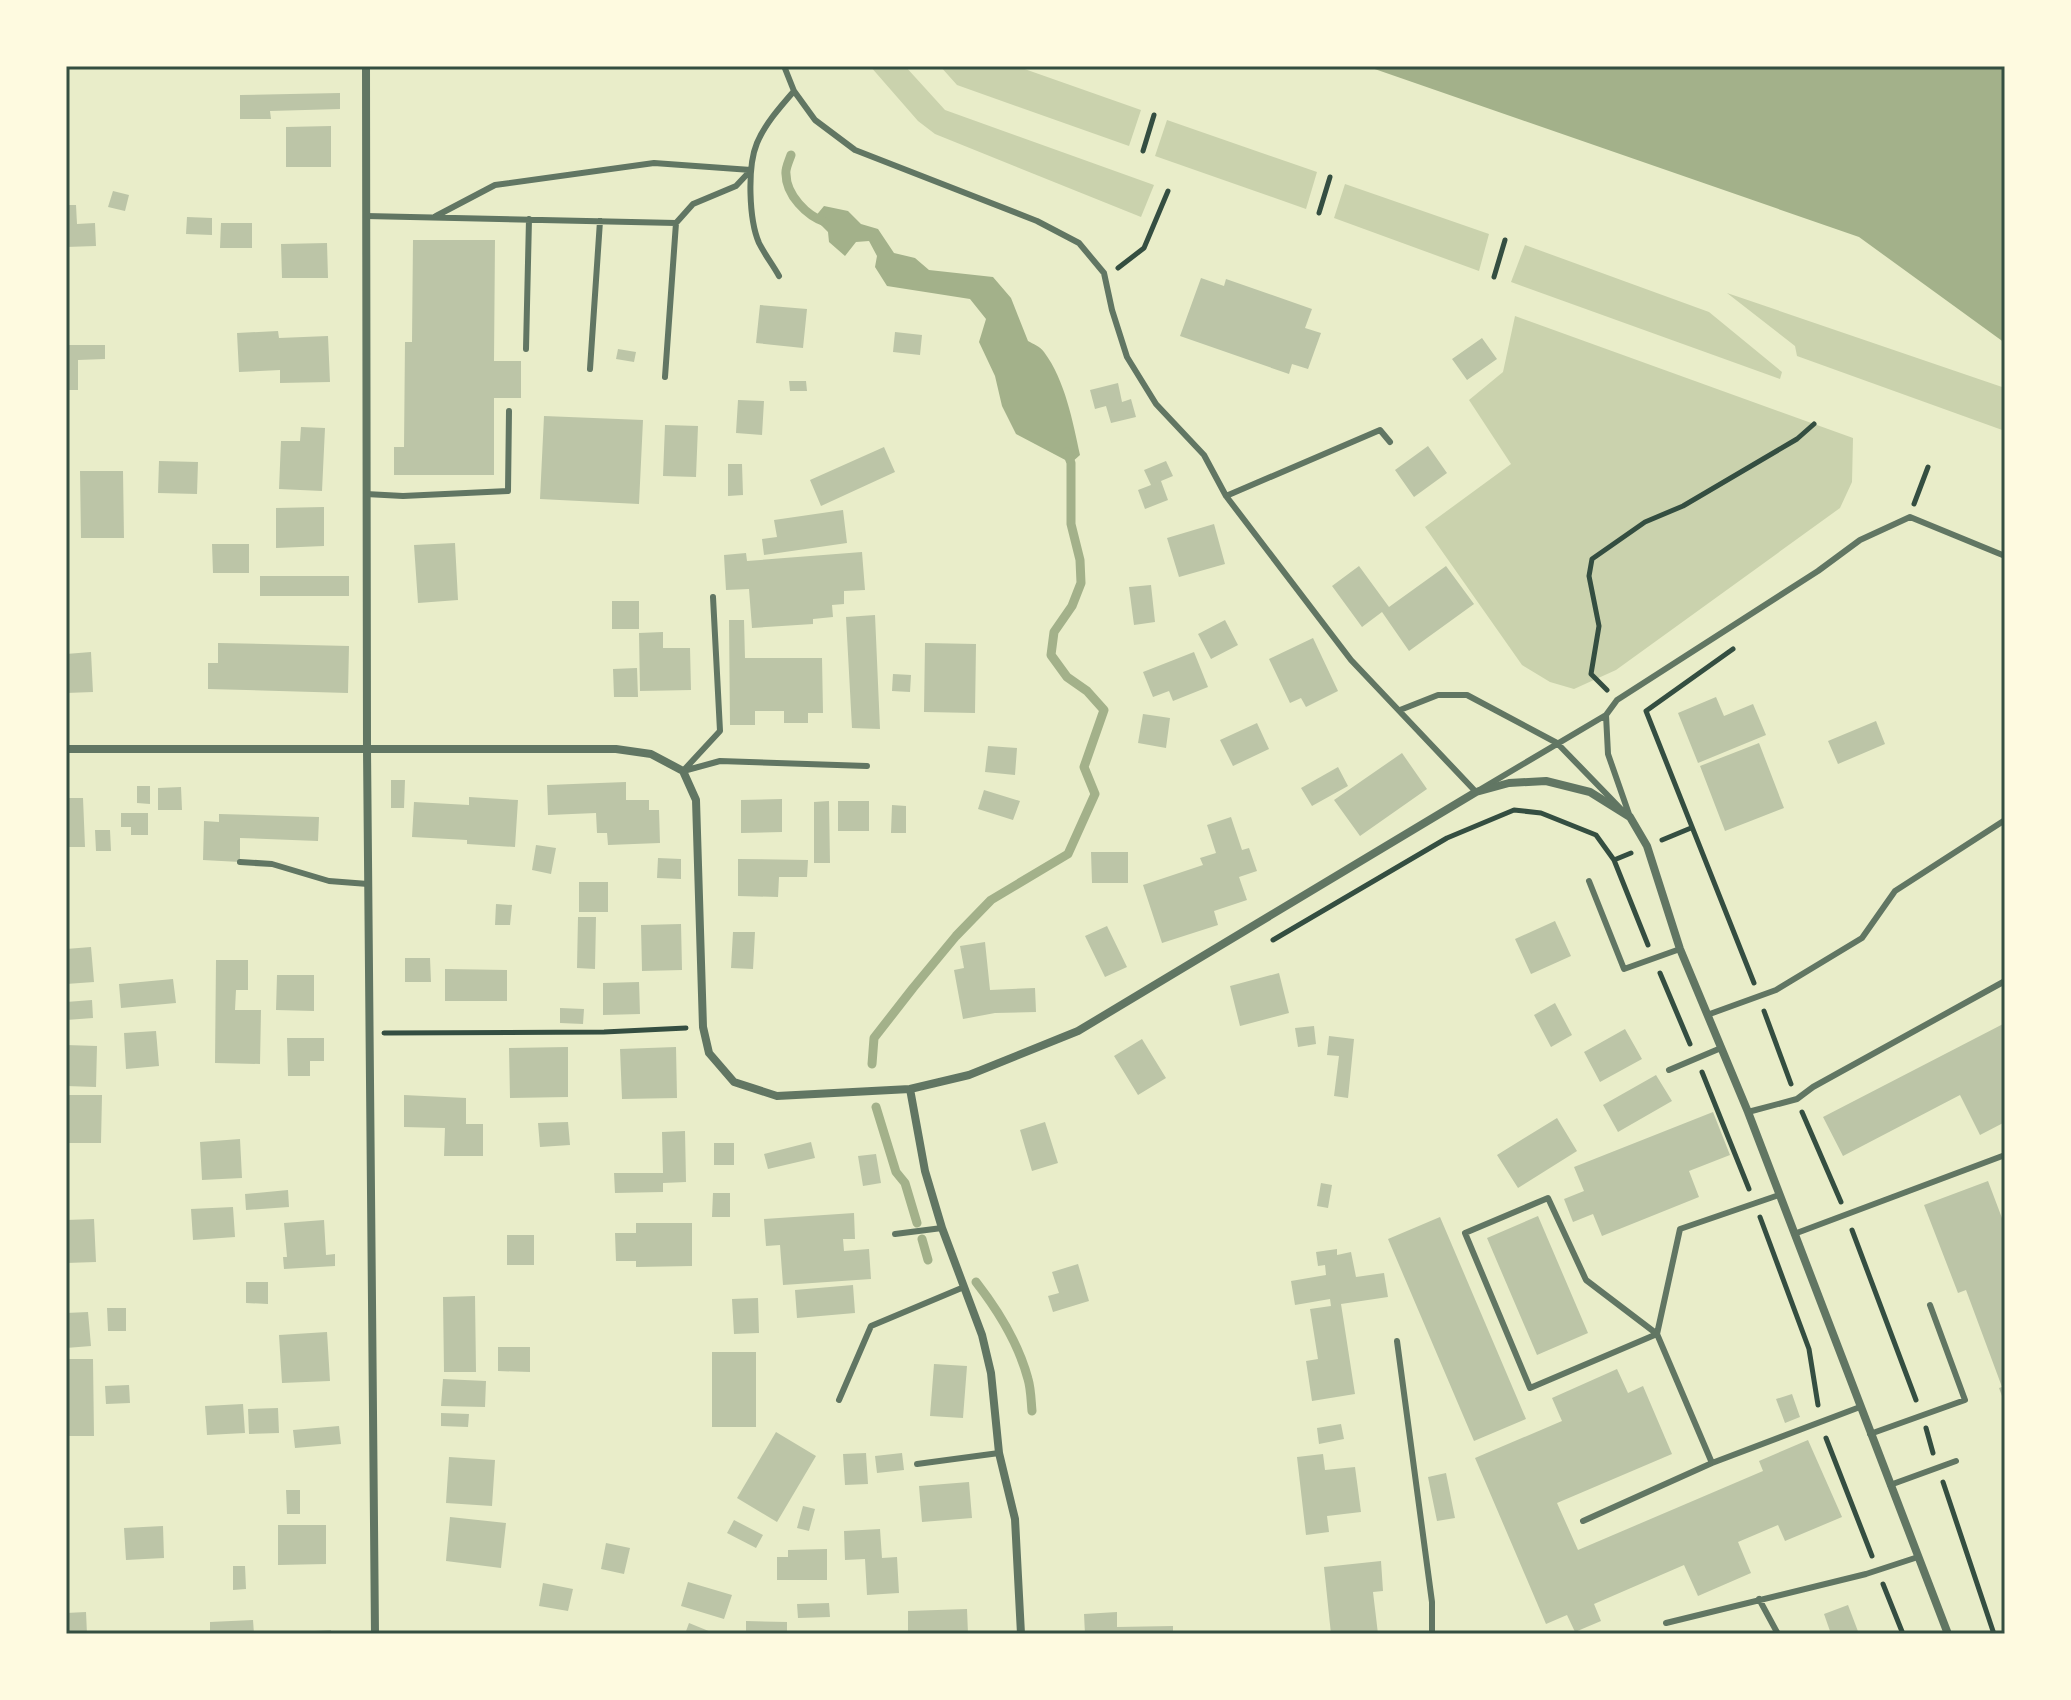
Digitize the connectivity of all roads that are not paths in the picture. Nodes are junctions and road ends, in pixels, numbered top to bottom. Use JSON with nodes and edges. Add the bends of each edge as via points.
{"nodes":[{"id":1,"x":366,"y":66,"type":"edge"},
{"id":2,"x":784,"y":66,"type":"edge"},
{"id":3,"x":794,"y":91,"type":"junction"},
{"id":4,"x":751,"y":170,"type":"junction"},
{"id":5,"x":366,"y":216,"type":"junction"},
{"id":6,"x":435,"y":217,"type":"junction"},
{"id":7,"x":529,"y":219,"type":"junction"},
{"id":8,"x":600,"y":221,"type":"junction"},
{"id":9,"x":676,"y":223,"type":"junction"},
{"id":10,"x":779,"y":276,"type":"dead end"},
{"id":11,"x":526,"y":349,"type":"dead end"},
{"id":12,"x":590,"y":369,"type":"dead end"},
{"id":13,"x":665,"y":377,"type":"dead end"},
{"id":14,"x":509,"y":411,"type":"dead end"},
{"id":15,"x":1390,"y":442,"type":"dead end"},
{"id":16,"x":366,"y":494,"type":"junction"},
{"id":17,"x":1226,"y":496,"type":"junction"},
{"id":18,"x":2005,"y":556,"type":"edge"},
{"id":19,"x":713,"y":597,"type":"dead end"},
{"id":20,"x":1400,"y":710,"type":"junction"},
{"id":21,"x":1606,"y":715,"type":"junction"},
{"id":22,"x":1557,"y":743,"type":"junction"},
{"id":23,"x":66,"y":749,"type":"edge"},
{"id":24,"x":367,"y":749,"type":"junction"},
{"id":25,"x":867,"y":766,"type":"dead end"},
{"id":26,"x":683,"y":771,"type":"junction"},
{"id":27,"x":1476,"y":792,"type":"junction"},
{"id":28,"x":1630,"y":817,"type":"junction"},
{"id":29,"x":2005,"y":820,"type":"edge"},
{"id":30,"x":240,"y":862,"type":"dead end"},
{"id":31,"x":1589,"y":881,"type":"dead end"},
{"id":32,"x":368,"y":884,"type":"junction"},
{"id":33,"x":1680,"y":949,"type":"junction"},
{"id":34,"x":2005,"y":981,"type":"edge"},
{"id":35,"x":1707,"y":1015,"type":"junction"},
{"id":36,"x":1721,"y":1048,"type":"junction"},
{"id":37,"x":1669,"y":1070,"type":"dead end"},
{"id":38,"x":910,"y":1089,"type":"junction"},
{"id":39,"x":1748,"y":1112,"type":"junction"},
{"id":40,"x":2005,"y":1155,"type":"edge"},
{"id":41,"x":1779,"y":1195,"type":"junction"},
{"id":42,"x":942,"y":1228,"type":"junction"},
{"id":43,"x":895,"y":1234,"type":"dead end"},
{"id":44,"x":1794,"y":1234,"type":"junction"},
{"id":45,"x":964,"y":1287,"type":"junction"},
{"id":46,"x":1930,"y":1305,"type":"dead end"},
{"id":47,"x":1657,"y":1334,"type":"junction"},
{"id":48,"x":1397,"y":1341,"type":"dead end"},
{"id":49,"x":839,"y":1400,"type":"dead end"},
{"id":50,"x":1860,"y":1407,"type":"junction"},
{"id":51,"x":1870,"y":1434,"type":"junction"},
{"id":52,"x":999,"y":1453,"type":"junction"},
{"id":53,"x":1956,"y":1461,"type":"dead end"},
{"id":54,"x":1712,"y":1463,"type":"junction"},
{"id":55,"x":917,"y":1464,"type":"dead end"},
{"id":56,"x":1890,"y":1485,"type":"junction"},
{"id":57,"x":1583,"y":1521,"type":"dead end"},
{"id":58,"x":1918,"y":1557,"type":"junction"},
{"id":59,"x":1759,"y":1599,"type":"junction"},
{"id":60,"x":1666,"y":1623,"type":"dead end"},
{"id":61,"x":375,"y":1634,"type":"edge"},
{"id":62,"x":1021,"y":1634,"type":"edge"},
{"id":63,"x":1432,"y":1634,"type":"edge"},
{"id":64,"x":1778,"y":1634,"type":"edge"},
{"id":65,"x":1948,"y":1634,"type":"edge"}],
"edges":[{"from":1,"to":5,"type":"street"},
{"from":2,"to":3,"type":"lane"},
{"from":3,"to":4,"type":"lane","via":[[757,144]]},
{"from":3,"to":17,"type":"lane","via":[[815,120],[855,150],[1037,221],[1079,243],[1104,273],[1127,357],[1156,404],[1204,455]]},
{"from":4,"to":6,"type":"lane","via":[[654,163],[495,185]]},
{"from":4,"to":9,"type":"lane","via":[[736,186],[693,204]]},
{"from":4,"to":10,"type":"lane","via":[[758,242]]},
{"from":5,"to":6,"type":"lane"},
{"from":5,"to":16,"type":"street"},
{"from":6,"to":7,"type":"lane"},
{"from":7,"to":8,"type":"lane"},
{"from":7,"to":11,"type":"lane"},
{"from":8,"to":9,"type":"lane"},
{"from":8,"to":12,"type":"lane"},
{"from":9,"to":13,"type":"lane"},
{"from":14,"to":16,"type":"lane","via":[[508,491]]},
{"from":15,"to":17,"type":"lane","via":[[1380,430]]},
{"from":16,"to":24,"type":"street"},
{"from":17,"to":20,"type":"lane","via":[[1351,660]]},
{"from":18,"to":21,"type":"lane","via":[[1910,517],[1860,540],[1617,700]]},
{"from":19,"to":26,"type":"lane","via":[[720,731]]},
{"from":20,"to":22,"type":"lane","via":[[1438,695],[1467,695]]},
{"from":20,"to":27,"type":"lane"},
{"from":21,"to":22,"type":"lane"},
{"from":21,"to":28,"type":"lane","via":[[1608,754]]},
{"from":22,"to":27,"type":"lane"},
{"from":22,"to":28,"type":"lane"},
{"from":23,"to":24,"type":"street"},
{"from":24,"to":26,"type":"street","via":[[616,749],[651,754]]},
{"from":24,"to":32,"type":"street"},
{"from":25,"to":26,"type":"lane","via":[[720,761]]},
{"from":26,"to":38,"type":"street","via":[[696,800],[703,1027],[709,1053],[734,1082],[777,1096]]},
{"from":27,"to":28,"type":"street","via":[[1546,781],[1590,792]]},
{"from":27,"to":38,"type":"street","via":[[1078,1031],[969,1075]]},
{"from":28,"to":33,"type":"street","via":[[1647,846]]},
{"from":29,"to":35,"type":"lane","via":[[1895,891],[1862,938],[1776,990]]},
{"from":30,"to":32,"type":"lane"},
{"from":31,"to":33,"type":"lane","via":[[1624,969]]},
{"from":32,"to":61,"type":"street"},
{"from":33,"to":35,"type":"street"},
{"from":34,"to":39,"type":"lane","via":[[1797,1099]]},
{"from":35,"to":36,"type":"street"},
{"from":36,"to":37,"type":"lane"},
{"from":36,"to":39,"type":"street"},
{"from":38,"to":42,"type":"street"},
{"from":39,"to":41,"type":"street"},
{"from":40,"to":44,"type":"lane"},
{"from":41,"to":44,"type":"street"},
{"from":41,"to":47,"type":"lane","via":[[1680,1229]]},
{"from":42,"to":43,"type":"lane"},
{"from":42,"to":45,"type":"street"},
{"from":44,"to":50,"type":"street"},
{"from":45,"to":49,"type":"lane","via":[[871,1326]]},
{"from":45,"to":52,"type":"street","via":[[991,1373]]},
{"from":46,"to":51,"type":"lane","via":[[1965,1400]]},
{"from":47,"to":47,"type":"lane","via":[[1530,1388],[1465,1233],[1548,1198],[1586,1280]]},
{"from":47,"to":54,"type":"lane"},
{"from":48,"to":63,"type":"lane"},
{"from":50,"to":51,"type":"street"},
{"from":50,"to":54,"type":"lane"},
{"from":51,"to":56,"type":"street"},
{"from":52,"to":55,"type":"lane"},
{"from":52,"to":62,"type":"street","via":[[1015,1519]]},
{"from":53,"to":56,"type":"lane"},
{"from":54,"to":57,"type":"lane"},
{"from":56,"to":58,"type":"street"},
{"from":58,"to":59,"type":"lane"},
{"from":58,"to":65,"type":"street"},
{"from":59,"to":60,"type":"lane"},
{"from":59,"to":64,"type":"lane"}]}
